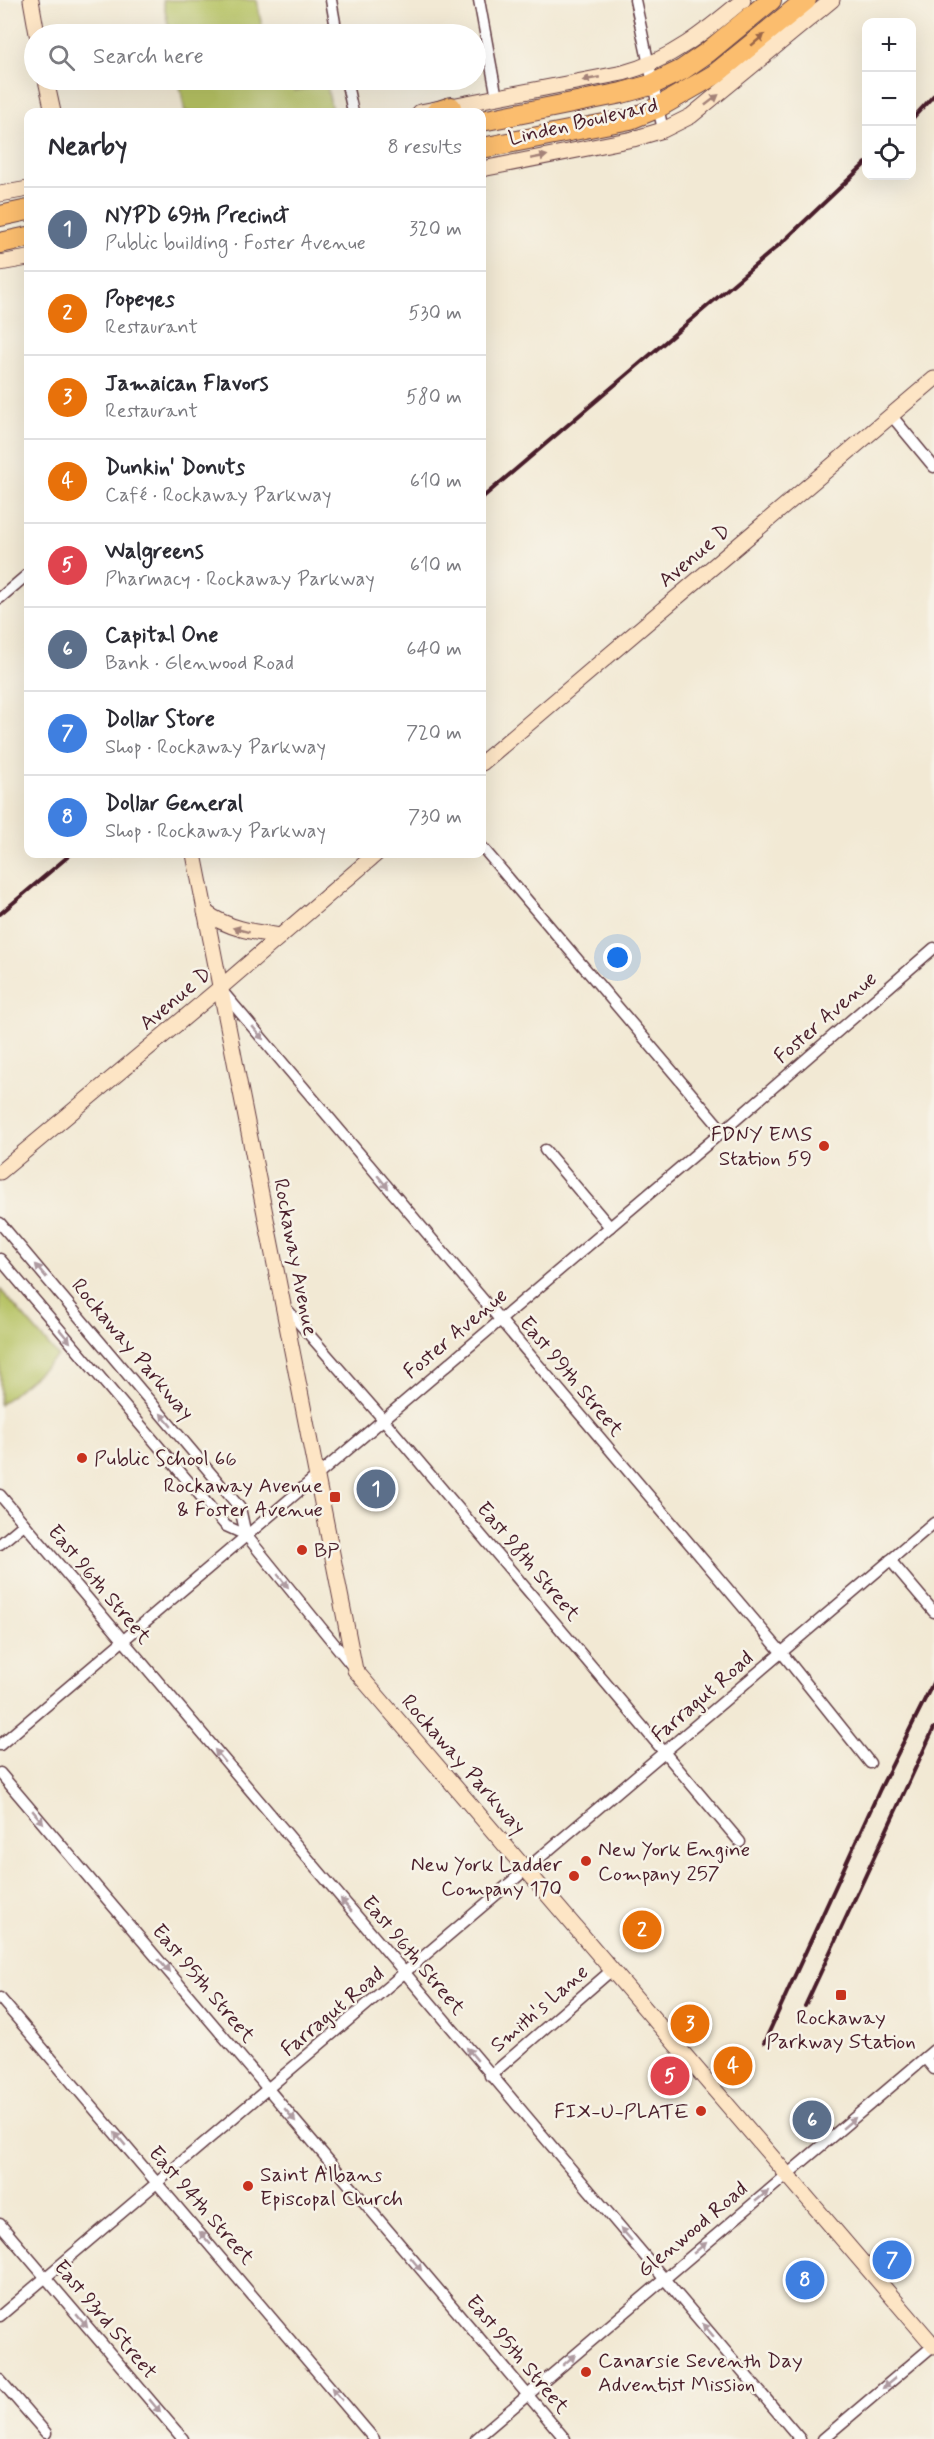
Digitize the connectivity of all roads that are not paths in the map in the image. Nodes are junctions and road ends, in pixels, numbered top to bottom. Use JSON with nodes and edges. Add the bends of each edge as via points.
{"nodes":[{"id":1,"x":31,"y":0,"type":"edge"},
{"id":2,"x":331,"y":0,"type":"edge"},
{"id":3,"x":479,"y":0,"type":"edge"},
{"id":4,"x":635,"y":0,"type":"edge"},
{"id":5,"x":743,"y":0,"type":"edge"},
{"id":6,"x":771,"y":0,"type":"edge"},
{"id":7,"x":806,"y":0,"type":"edge"},
{"id":8,"x":832,"y":0,"type":"edge"},
{"id":9,"x":36,"y":24,"type":"edge"},
{"id":10,"x":335,"y":24,"type":"edge"},
{"id":11,"x":483,"y":24,"type":"edge"},
{"id":12,"x":486,"y":38,"type":"edge"},
{"id":13,"x":648,"y":65,"type":"junction"},
{"id":14,"x":651,"y":85,"type":"junction"},
{"id":15,"x":48,"y":90,"type":"edge"},
{"id":16,"x":348,"y":90,"type":"edge"},
{"id":17,"x":497,"y":98,"type":"junction"},
{"id":18,"x":51,"y":108,"type":"edge"},
{"id":19,"x":352,"y":108,"type":"edge"},
{"id":20,"x":452,"y":108,"type":"edge"},
{"id":21,"x":657,"y":108,"type":"junction"},
{"id":22,"x":486,"y":120,"type":"edge"},
{"id":23,"x":663,"y":130,"type":"junction"},
{"id":24,"x":486,"y":147,"type":"edge"},
{"id":25,"x":486,"y":168,"type":"edge"},
{"id":26,"x":24,"y":190,"type":"edge"},
{"id":27,"x":0,"y":194,"type":"edge"},
{"id":28,"x":24,"y":211,"type":"edge"},
{"id":29,"x":0,"y":216,"type":"edge"},
{"id":30,"x":24,"y":238,"type":"edge"},
{"id":31,"x":0,"y":243,"type":"edge"},
{"id":32,"x":24,"y":259,"type":"edge"},
{"id":33,"x":0,"y":263,"type":"edge"},
{"id":34,"x":934,"y":379,"type":"edge"},
{"id":35,"x":891,"y":415,"type":"junction"},
{"id":36,"x":934,"y":467,"type":"edge"},
{"id":37,"x":24,"y":577,"type":"edge"},
{"id":38,"x":0,"y":598,"type":"edge"},
{"id":39,"x":486,"y":760,"type":"edge"},
{"id":40,"x":486,"y":852,"type":"edge"},
{"id":41,"x":195,"y":858,"type":"edge"},
{"id":42,"x":371,"y":858,"type":"edge"},
{"id":43,"x":205,"y":912,"type":"junction"},
{"id":44,"x":281,"y":936,"type":"junction"},
{"id":45,"x":934,"y":948,"type":"edge"},
{"id":46,"x":220,"y":988,"type":"junction"},
{"id":47,"x":723,"y":1131,"type":"junction"},
{"id":48,"x":545,"y":1150,"type":"dead end"},
{"id":49,"x":0,"y":1172,"type":"edge"},
{"id":50,"x":0,"y":1223,"type":"edge"},
{"id":51,"x":610,"y":1227,"type":"junction"},
{"id":52,"x":0,"y":1259,"type":"edge"},
{"id":53,"x":285,"y":1307,"type":"junction"},
{"id":54,"x":500,"y":1320,"type":"junction"},
{"id":55,"x":383,"y":1419,"type":"junction"},
{"id":56,"x":318,"y":1474,"type":"junction"},
{"id":57,"x":0,"y":1495,"type":"edge"},
{"id":58,"x":934,"y":1523,"type":"edge"},
{"id":59,"x":24,"y":1524,"type":"junction"},
{"id":60,"x":246,"y":1535,"type":"junction"},
{"id":61,"x":0,"y":1544,"type":"edge"},
{"id":62,"x":890,"y":1560,"type":"junction"},
{"id":63,"x":934,"y":1612,"type":"edge"},
{"id":64,"x":122,"y":1641,"type":"junction"},
{"id":65,"x":782,"y":1653,"type":"junction"},
{"id":66,"x":355,"y":1670,"type":"junction"},
{"id":67,"x":0,"y":1745,"type":"edge"},
{"id":68,"x":666,"y":1753,"type":"junction"},
{"id":69,"x":870,"y":1763,"type":"dead end"},
{"id":70,"x":0,"y":1773,"type":"edge"},
{"id":71,"x":740,"y":1842,"type":"dead end"},
{"id":72,"x":528,"y":1870,"type":"junction"},
{"id":73,"x":613,"y":1969,"type":"junction"},
{"id":74,"x":405,"y":1974,"type":"junction"},
{"id":75,"x":0,"y":1998,"type":"edge"},
{"id":76,"x":934,"y":2050,"type":"edge"},
{"id":77,"x":925,"y":2058,"type":"junction"},
{"id":78,"x":934,"y":2069,"type":"edge"},
{"id":79,"x":490,"y":2076,"type":"junction"},
{"id":80,"x":268,"y":2090,"type":"junction"},
{"id":81,"x":788,"y":2174,"type":"junction"},
{"id":82,"x":158,"y":2184,"type":"junction"},
{"id":83,"x":0,"y":2224,"type":"edge"},
{"id":84,"x":44,"y":2276,"type":"junction"},
{"id":85,"x":664,"y":2279,"type":"junction"},
{"id":86,"x":0,"y":2316,"type":"edge"},
{"id":87,"x":934,"y":2345,"type":"edge"},
{"id":88,"x":0,"y":2380,"type":"edge"},
{"id":89,"x":528,"y":2395,"type":"junction"},
{"id":90,"x":46,"y":2433,"type":"dead end"},
{"id":91,"x":183,"y":2439,"type":"edge"},
{"id":92,"x":374,"y":2439,"type":"edge"},
{"id":93,"x":476,"y":2439,"type":"edge"},
{"id":94,"x":565,"y":2439,"type":"edge"},
{"id":95,"x":800,"y":2439,"type":"edge"},
{"id":96,"x":823,"y":2439,"type":"edge"}],
"edges":[{"from":1,"to":9,"type":"street"},
{"from":2,"to":10,"type":"street"},
{"from":3,"to":11,"type":"street"},
{"from":4,"to":13,"type":"street"},
{"from":5,"to":13,"type":"street","name":"Linden Boulevard","via":[[696,38]]},
{"from":6,"to":14,"type":"highway","name":"Linden Boulevard","via":[[708,52]]},
{"from":21,"to":7,"type":"highway","name":"Linden Boulevard","one_way":true,"via":[[714,75]]},
{"from":23,"to":8,"type":"street","name":"Linden Boulevard","one_way":true,"via":[[691,116]]},
{"from":12,"to":17,"type":"street"},
{"from":13,"to":14,"type":"street"},
{"from":13,"to":17,"type":"street","name":"Linden Boulevard","one_way":true},
{"from":14,"to":21,"type":"street"},
{"from":14,"to":22,"type":"highway","name":"Linden Boulevard"},
{"from":15,"to":18,"type":"street"},
{"from":16,"to":19,"type":"street"},
{"from":17,"to":20,"type":"street","name":"Linden Boulevard"},
{"from":21,"to":23,"type":"street"},
{"from":21,"to":24,"type":"highway","name":"Linden Boulevard","via":[[630,119]]},
{"from":25,"to":23,"type":"street","name":"Linden Boulevard","one_way":true},
{"from":26,"to":27,"type":"street"},
{"from":28,"to":29,"type":"highway"},
{"from":30,"to":31,"type":"highway"},
{"from":32,"to":33,"type":"street"},
{"from":34,"to":35,"type":"street","name":"Avenue D"},
{"from":35,"to":36,"type":"street"},
{"from":35,"to":39,"type":"street","name":"Avenue D"},
{"from":37,"to":38,"type":"street"},
{"from":40,"to":47,"type":"street"},
{"from":41,"to":43,"type":"street","name":"Rockaway Avenue"},
{"from":42,"to":44,"type":"street","name":"Avenue D"},
{"from":44,"to":43,"type":"street","one_way":true,"via":[[235,928]]},
{"from":43,"to":46,"type":"street","name":"Rockaway Avenue"},
{"from":44,"to":46,"type":"street","name":"Avenue D"},
{"from":45,"to":47,"type":"street","name":"Foster Avenue"},
{"from":46,"to":49,"type":"street","name":"Avenue D"},
{"from":46,"to":53,"type":"street","name":"Rockaway Avenue"},
{"from":46,"to":54,"type":"street","name":"East 99th Street","one_way":true},
{"from":47,"to":51,"type":"street","name":"Foster Avenue"},
{"from":48,"to":51,"type":"street"},
{"from":60,"to":50,"type":"street","name":"Rockaway Parkway","one_way":true,"via":[[240,1508]]},
{"from":51,"to":54,"type":"street","name":"Foster Avenue"},
{"from":52,"to":60,"type":"street","name":"Rockaway Parkway","one_way":true,"via":[[226,1526]]},
{"from":53,"to":55,"type":"street","name":"East 98th Street"},
{"from":53,"to":56,"type":"street","name":"Rockaway Avenue"},
{"from":54,"to":55,"type":"street","name":"Foster Avenue"},
{"from":54,"to":65,"type":"street","name":"East 99th Street"},
{"from":55,"to":56,"type":"street","name":"Foster Avenue"},
{"from":55,"to":68,"type":"street","name":"East 98th Street"},
{"from":56,"to":60,"type":"street","name":"Foster Avenue"},
{"from":56,"to":66,"type":"street","name":"Rockaway Avenue"},
{"from":57,"to":59,"type":"street","name":"East 96th Street"},
{"from":58,"to":62,"type":"street","name":"Farragut Road"},
{"from":59,"to":61,"type":"street"},
{"from":59,"to":64,"type":"street","name":"East 96th Street"},
{"from":60,"to":64,"type":"street","name":"Foster Avenue"},
{"from":60,"to":66,"type":"street","name":"Rockaway Parkway","one_way":true},
{"from":62,"to":63,"type":"street"},
{"from":62,"to":65,"type":"street","name":"Farragut Road"},
{"from":64,"to":67,"type":"street","name":"Foster Avenue"},
{"from":74,"to":64,"type":"street","name":"East 96th Street","one_way":true},
{"from":65,"to":68,"type":"street","name":"Farragut Road"},
{"from":65,"to":69,"type":"street","name":"East 99th Street"},
{"from":66,"to":72,"type":"street","name":"Rockaway Parkway"},
{"from":68,"to":71,"type":"street","name":"East 98th Street"},
{"from":68,"to":72,"type":"street","name":"Farragut Road"},
{"from":70,"to":80,"type":"street","name":"East 95th Street","one_way":true},
{"from":72,"to":73,"type":"street","name":"Rockaway Parkway"},
{"from":72,"to":74,"type":"street","name":"Farragut Road"},
{"from":73,"to":79,"type":"street","name":"Smith's Lane"},
{"from":73,"to":81,"type":"street","name":"Rockaway Parkway"},
{"from":79,"to":74,"type":"street","name":"East 96th Street","one_way":true},
{"from":74,"to":80,"type":"street","name":"Farragut Road"},
{"from":82,"to":75,"type":"street","name":"East 94th Street","one_way":true},
{"from":76,"to":77,"type":"street","name":"Glenwood Road"},
{"from":77,"to":78,"type":"street"},
{"from":81,"to":77,"type":"street","name":"Glenwood Road","one_way":true},
{"from":85,"to":79,"type":"street","name":"East 96th Street","one_way":true},
{"from":80,"to":82,"type":"street","name":"Farragut Road"},
{"from":80,"to":89,"type":"street","name":"East 95th Street","one_way":true},
{"from":85,"to":81,"type":"street","name":"Glenwood Road","one_way":true},
{"from":81,"to":87,"type":"street","name":"Rockaway Parkway"},
{"from":82,"to":84,"type":"street","name":"Farragut Road"},
{"from":92,"to":82,"type":"street","name":"East 94th Street","one_way":true},
{"from":83,"to":84,"type":"street","name":"East 93rd Street"},
{"from":84,"to":86,"type":"street","name":"Farragut Road"},
{"from":84,"to":91,"type":"street","name":"East 93rd Street","one_way":true},
{"from":89,"to":85,"type":"street","name":"Glenwood Road","one_way":true},
{"from":95,"to":85,"type":"street","name":"East 96th Street","one_way":true},
{"from":87,"to":96,"type":"street","one_way":true},
{"from":88,"to":90,"type":"street"},
{"from":89,"to":93,"type":"street","name":"Glenwood Road"},
{"from":89,"to":94,"type":"street","name":"East 95th Street"}]}
